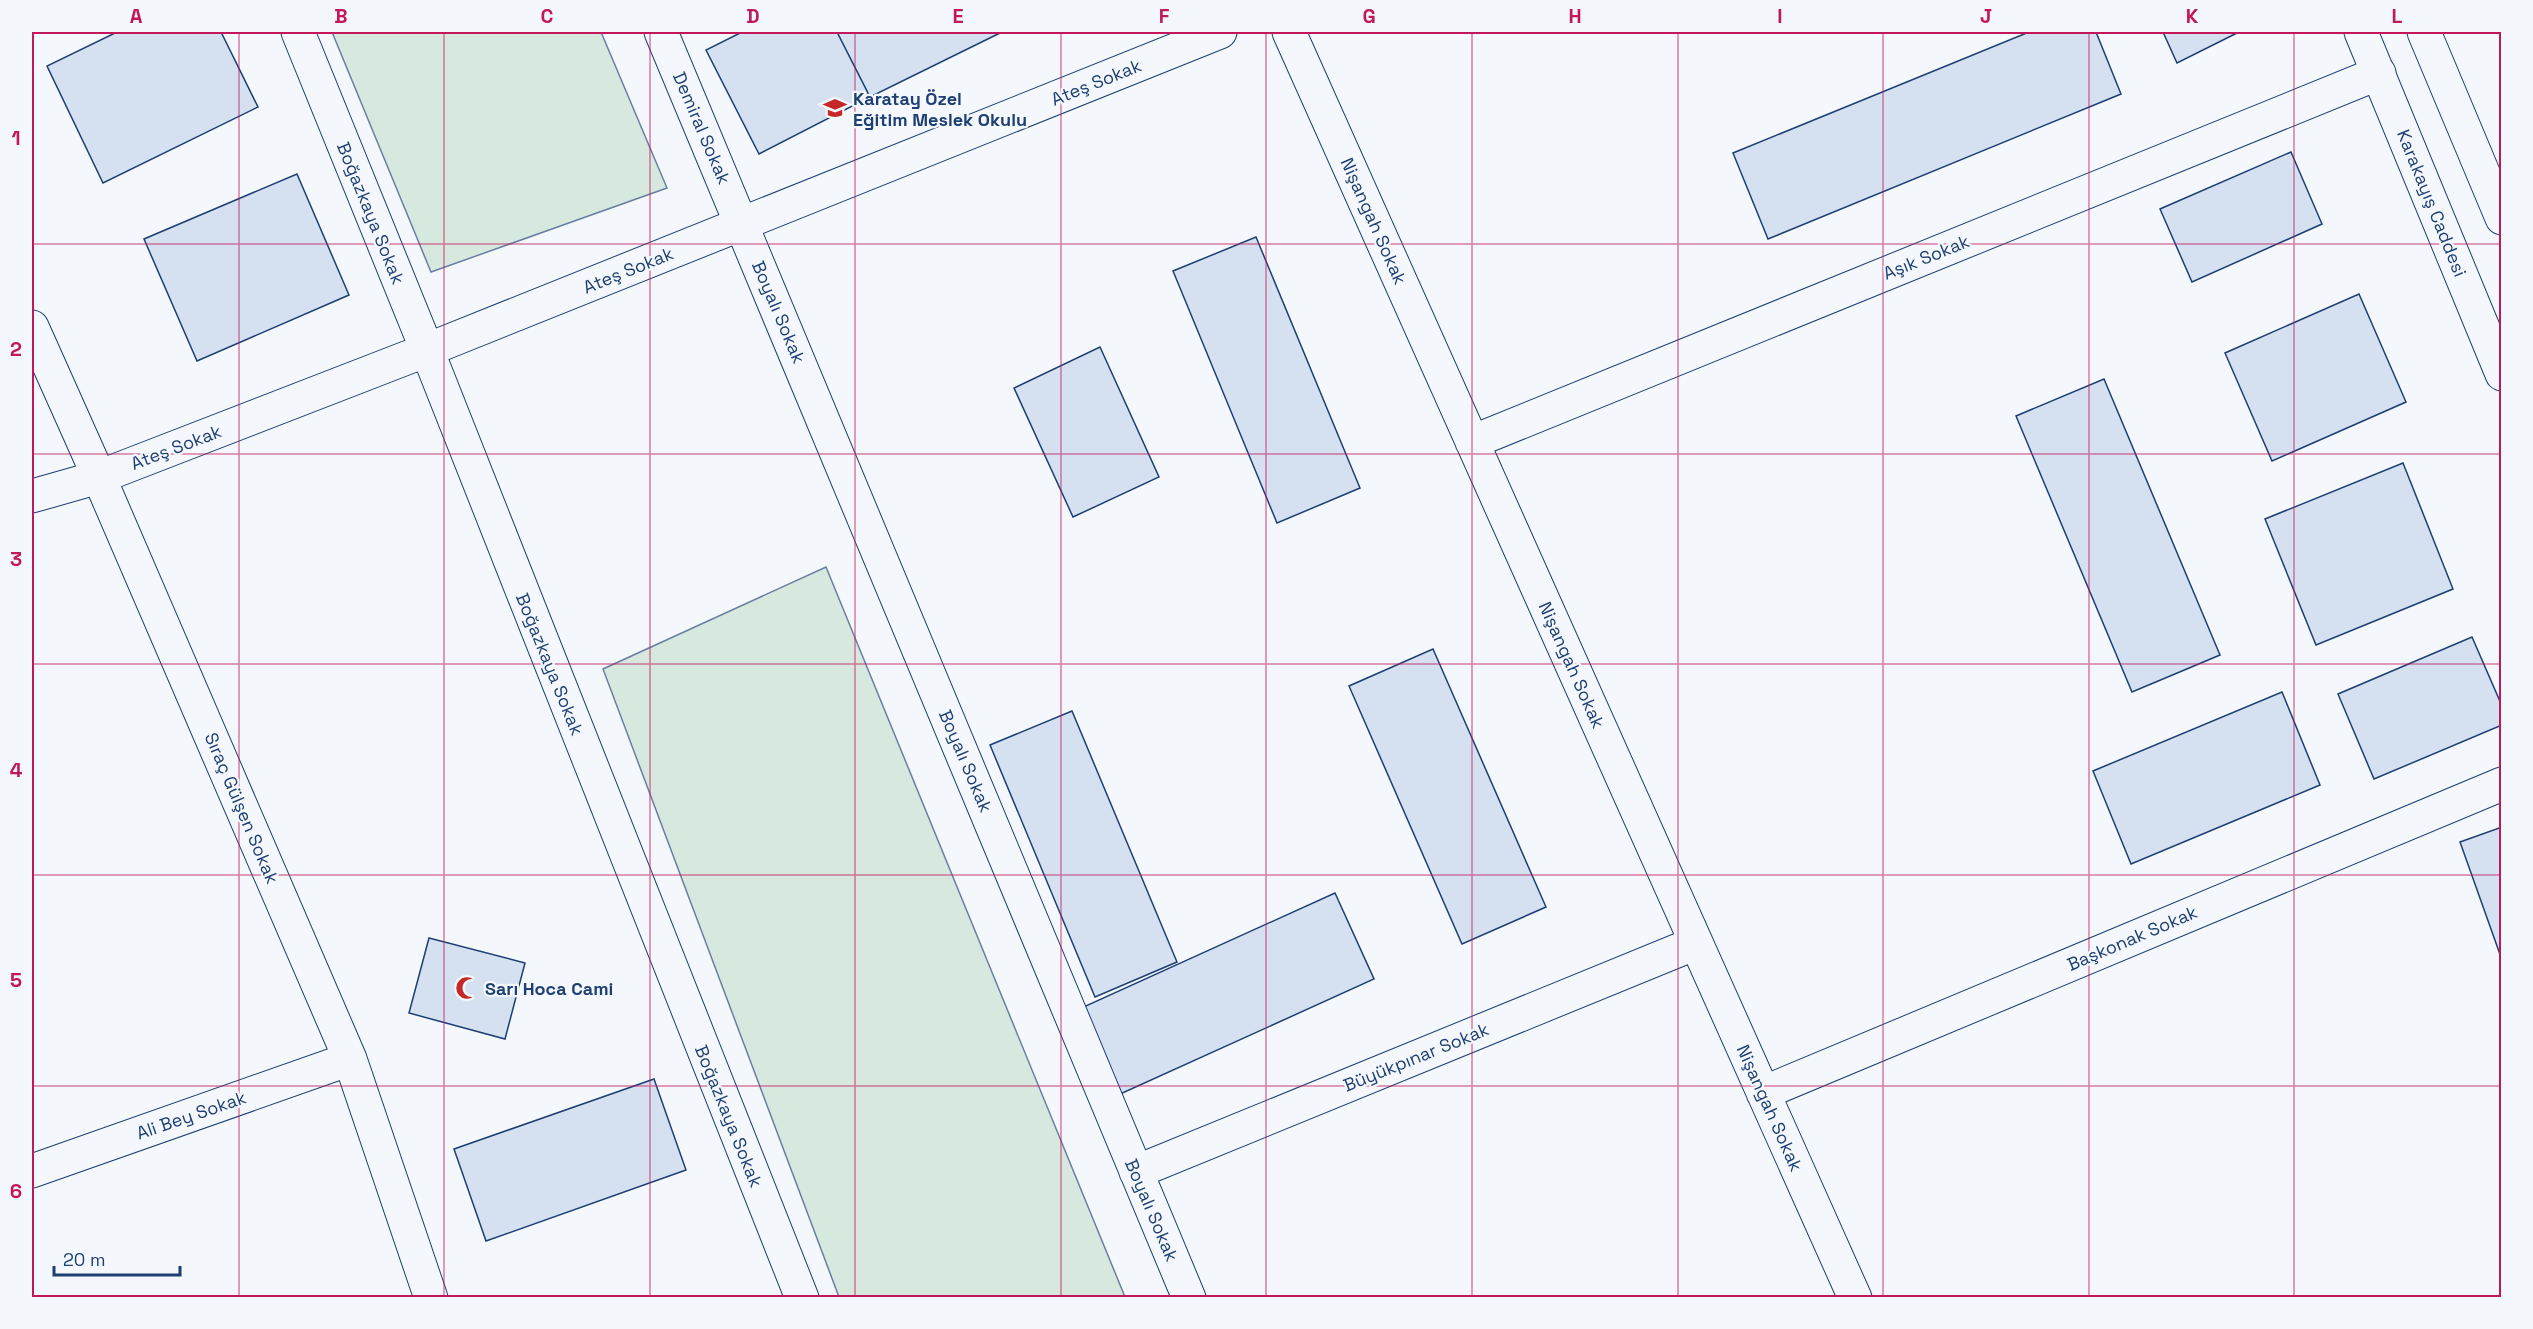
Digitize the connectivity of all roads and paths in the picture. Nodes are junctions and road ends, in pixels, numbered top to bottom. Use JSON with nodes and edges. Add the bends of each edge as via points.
{"nodes":[{"id":1,"x":297,"y":32,"type":"edge"},
{"id":2,"x":661,"y":32,"type":"edge"},
{"id":3,"x":1220,"y":32,"type":"edge"},
{"id":4,"x":1289,"y":32,"type":"edge"},
{"id":5,"x":2361,"y":32,"type":"edge"},
{"id":6,"x":2424,"y":32,"type":"edge"},
{"id":7,"x":2379,"y":73,"type":"junction"},
{"id":8,"x":2502,"y":218,"type":"edge"},
{"id":9,"x":742,"y":224,"type":"junction"},
{"id":10,"x":32,"y":327,"type":"edge"},
{"id":11,"x":427,"y":351,"type":"junction"},
{"id":12,"x":2502,"y":374,"type":"edge"},
{"id":13,"x":1472,"y":442,"type":"junction"},
{"id":14,"x":99,"y":477,"type":"junction"},
{"id":15,"x":32,"y":496,"type":"edge"},
{"id":16,"x":2502,"y":784,"type":"edge"},
{"id":17,"x":1696,"y":943,"type":"junction"},
{"id":18,"x":350,"y":1059,"type":"junction"},
{"id":19,"x":1763,"y":1093,"type":"junction"},
{"id":20,"x":32,"y":1171,"type":"edge"},
{"id":21,"x":1136,"y":1172,"type":"junction"},
{"id":22,"x":431,"y":1298,"type":"edge"},
{"id":23,"x":802,"y":1298,"type":"edge"},
{"id":24,"x":1189,"y":1298,"type":"edge"},
{"id":25,"x":1855,"y":1298,"type":"edge"}],
"edges":[{"from":1,"to":11,"type":"street","name":"Boğazkaya Sokak"},
{"from":2,"to":9,"type":"street","name":"Demiral Sokak"},
{"from":3,"to":9,"type":"street","name":"Ateş Sokak"},
{"from":4,"to":13,"type":"street","name":"Nişangah Sokak"},
{"from":5,"to":7,"type":"street","name":"Karakayış Caddesi"},
{"from":6,"to":8,"type":"street"},
{"from":7,"to":12,"type":"street","name":"Karakayış Caddesi"},
{"from":7,"to":13,"type":"street","name":"Aşık Sokak"},
{"from":9,"to":11,"type":"street","name":"Ateş Sokak"},
{"from":9,"to":21,"type":"street","name":"Boyalı Sokak"},
{"from":10,"to":14,"type":"street","name":"Sıraç Gülşen Sokak"},
{"from":11,"to":14,"type":"street","name":"Ateş Sokak"},
{"from":11,"to":23,"type":"street","name":"Boğazkaya Sokak"},
{"from":13,"to":17,"type":"street","name":"Nişangah Sokak"},
{"from":14,"to":15,"type":"street","name":"Ateş Sokak"},
{"from":14,"to":18,"type":"street","name":"Sıraç Gülşen Sokak"},
{"from":16,"to":19,"type":"street","name":"Başkonak Sokak"},
{"from":17,"to":19,"type":"street","name":"Nişangah Sokak"},
{"from":17,"to":21,"type":"street","name":"Büyükpınar Sokak"},
{"from":18,"to":20,"type":"street","name":"Ali Bey Sokak"},
{"from":18,"to":22,"type":"street","name":"Sıraç Gülşen Sokak"},
{"from":19,"to":25,"type":"street","name":"Nişangah Sokak"},
{"from":21,"to":24,"type":"street","name":"Boyalı Sokak"}]}
